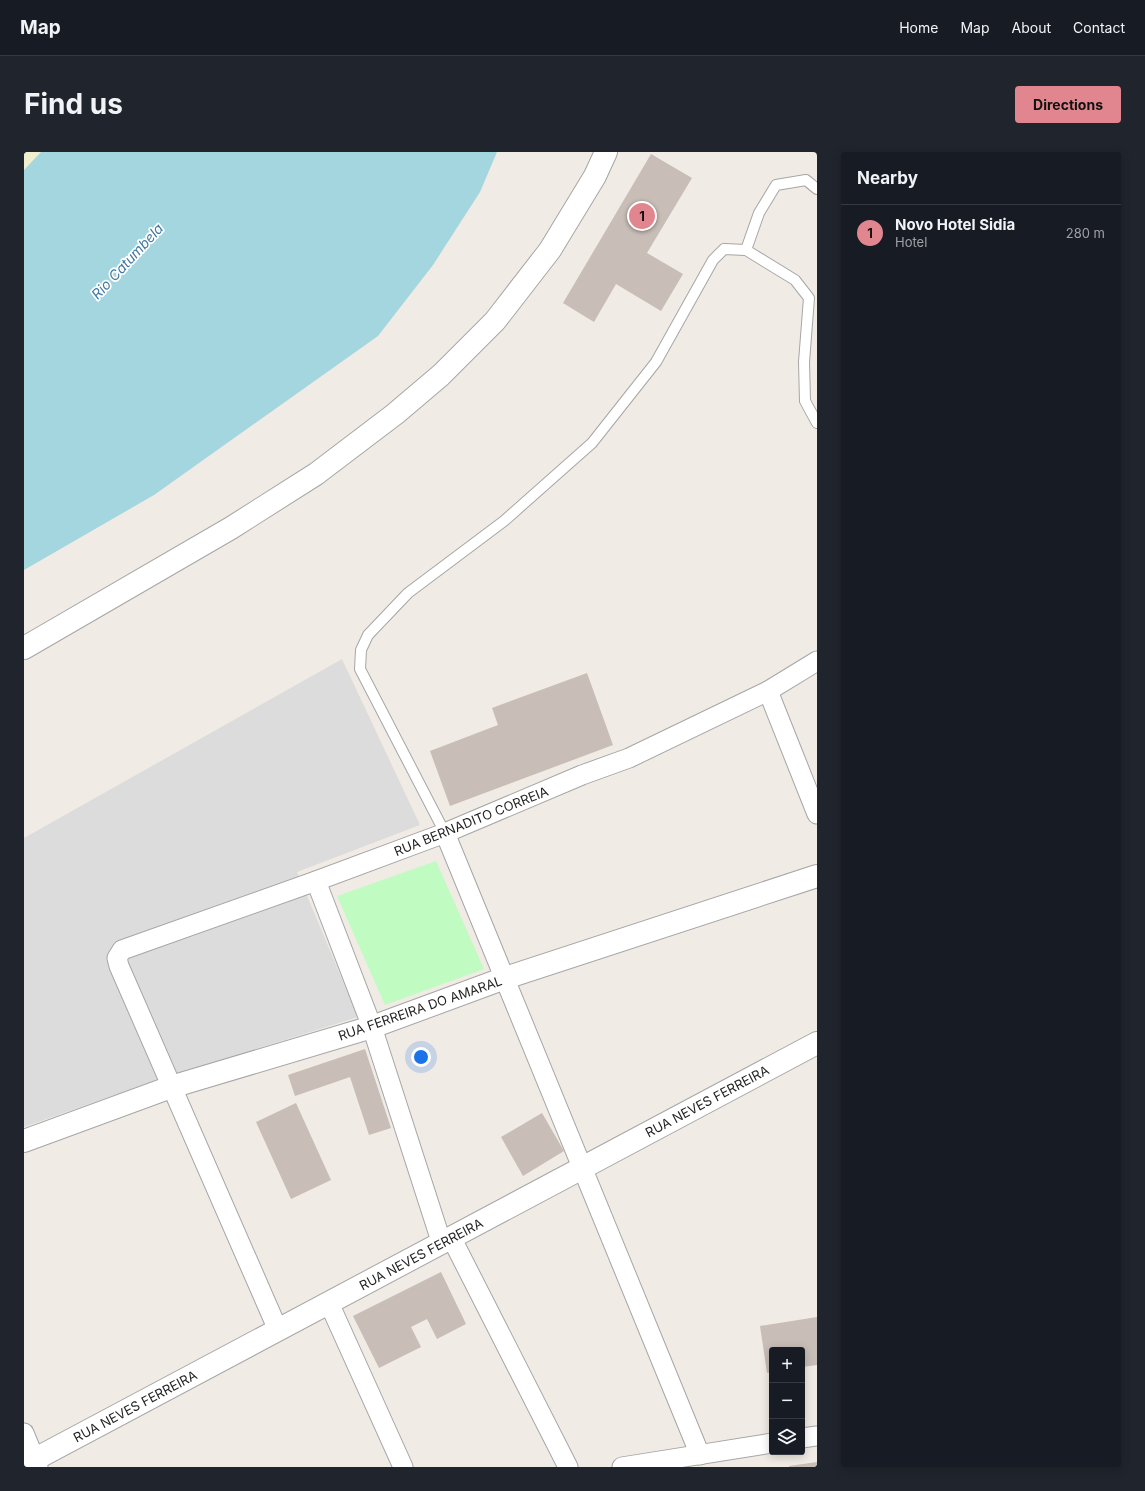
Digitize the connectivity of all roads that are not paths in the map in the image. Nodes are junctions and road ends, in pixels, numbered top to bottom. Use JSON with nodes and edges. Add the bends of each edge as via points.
{"nodes":[{"id":1,"x":606,"y":152,"type":"edge"},
{"id":2,"x":817,"y":189,"type":"edge"},
{"id":3,"x":746,"y":250,"type":"junction"},
{"id":4,"x":817,"y":423,"type":"edge"},
{"id":5,"x":24,"y":648,"type":"edge"},
{"id":6,"x":817,"y":661,"type":"edge"},
{"id":7,"x":768,"y":691,"type":"junction"},
{"id":8,"x":817,"y":814,"type":"edge"},
{"id":9,"x":445,"y":833,"type":"junction"},
{"id":10,"x":817,"y":876,"type":"edge"},
{"id":11,"x":316,"y":881,"type":"junction"},
{"id":12,"x":505,"y":978,"type":"junction"},
{"id":13,"x":372,"y":1027,"type":"junction"},
{"id":14,"x":817,"y":1043,"type":"edge"},
{"id":15,"x":171,"y":1087,"type":"junction"},
{"id":16,"x":24,"y":1141,"type":"edge"},
{"id":17,"x":583,"y":1167,"type":"junction"},
{"id":18,"x":446,"y":1239,"type":"junction"},
{"id":19,"x":329,"y":1303,"type":"junction"},
{"id":20,"x":278,"y":1330,"type":"junction"},
{"id":21,"x":24,"y":1433,"type":"edge"},
{"id":22,"x":817,"y":1436,"type":"edge"},
{"id":23,"x":805,"y":1438,"type":"edge"},
{"id":24,"x":769,"y":1444,"type":"edge"},
{"id":25,"x":700,"y":1455,"type":"junction"},
{"id":26,"x":32,"y":1463,"type":"edge"},
{"id":27,"x":403,"y":1467,"type":"edge"},
{"id":28,"x":568,"y":1467,"type":"edge"},
{"id":29,"x":622,"y":1467,"type":"edge"}],
"edges":[{"from":1,"to":5,"type":"street","via":[[595,176],[550,250],[495,322],[395,414],[316,474],[231,528]]},
{"from":2,"to":3,"type":"lane","via":[[806,180],[776,184],[759,213]]},
{"from":3,"to":4,"type":"lane","via":[[795,280],[809,298],[804,362],[805,401]]},
{"from":3,"to":9,"type":"lane","via":[[724,249],[713,260],[656,362],[592,443],[504,521],[408,593],[368,635],[361,650],[360,669]]},
{"from":6,"to":7,"type":"street","name":"RUA BERNADITO CORREIA"},
{"from":7,"to":8,"type":"street"},
{"from":7,"to":9,"type":"street","name":"RUA BERNADITO CORREIA","via":[[629,758]]},
{"from":9,"to":11,"type":"street","name":"RUA BERNADITO CORREIA"},
{"from":9,"to":12,"type":"street"},
{"from":10,"to":12,"type":"street","name":"RUA FERREIRA DO AMARAL"},
{"from":11,"to":13,"type":"street"},
{"from":11,"to":15,"type":"street","name":"RUA BERNADITO CORREIA","via":[[122,950],[118,958],[119,966]]},
{"from":12,"to":13,"type":"street","name":"RUA FERREIRA DO AMARAL"},
{"from":12,"to":17,"type":"street"},
{"from":13,"to":15,"type":"street","name":"RUA FERREIRA DO AMARAL"},
{"from":13,"to":18,"type":"street"},
{"from":14,"to":17,"type":"street","name":"RUA NEVES FERREIRA"},
{"from":15,"to":16,"type":"street","name":"RUA FERREIRA DO AMARAL"},
{"from":15,"to":20,"type":"street"},
{"from":17,"to":18,"type":"street","name":"RUA NEVES FERREIRA"},
{"from":17,"to":25,"type":"street"},
{"from":18,"to":19,"type":"street","name":"RUA NEVES FERREIRA"},
{"from":18,"to":28,"type":"street"},
{"from":19,"to":20,"type":"street","name":"RUA NEVES FERREIRA"},
{"from":19,"to":27,"type":"street"},
{"from":20,"to":26,"type":"street","name":"RUA NEVES FERREIRA"},
{"from":21,"to":26,"type":"street"},
{"from":22,"to":23,"type":"street"},
{"from":24,"to":25,"type":"street"},
{"from":25,"to":29,"type":"street"}]}
